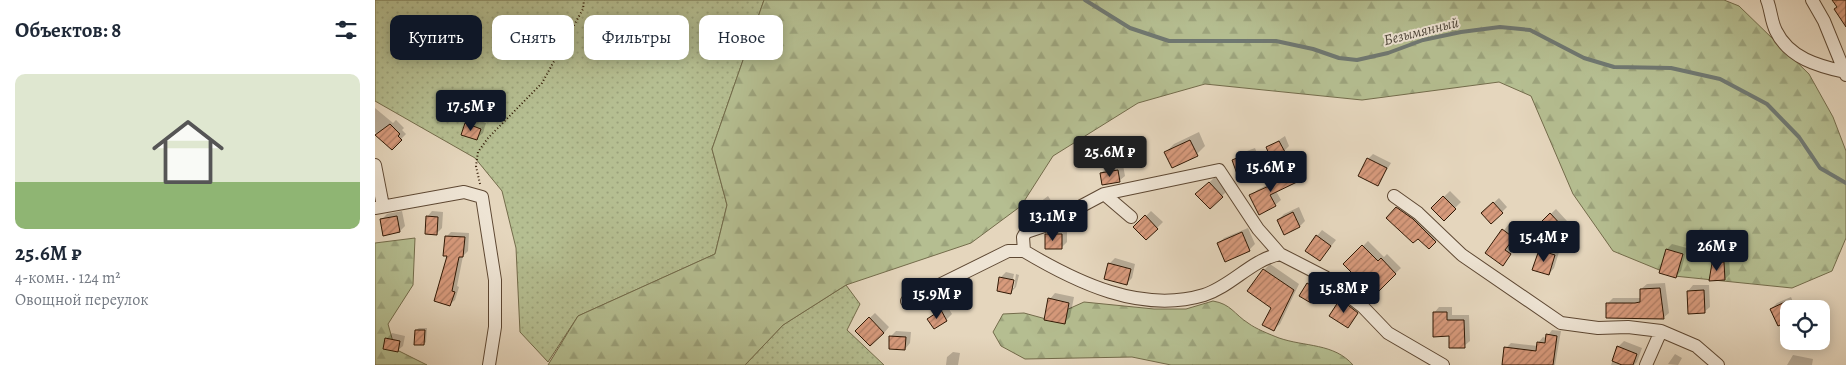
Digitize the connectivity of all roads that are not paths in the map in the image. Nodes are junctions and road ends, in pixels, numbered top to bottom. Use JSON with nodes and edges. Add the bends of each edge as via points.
{"nodes":[{"id":1,"x":1767,"y":0,"type":"edge"},
{"id":2,"x":1812,"y":0,"type":"edge"},
{"id":3,"x":1845,"y":74,"type":"edge"},
{"id":4,"x":375,"y":164,"type":"edge"},
{"id":5,"x":1104,"y":194,"type":"junction"},
{"id":6,"x":1393,"y":196,"type":"dead end"},
{"id":7,"x":379,"y":207,"type":"edge"},
{"id":8,"x":1131,"y":217,"type":"dead end"},
{"id":9,"x":1025,"y":251,"type":"junction"},
{"id":10,"x":1280,"y":254,"type":"junction"},
{"id":11,"x":907,"y":301,"type":"dead end"},
{"id":12,"x":1661,"y":331,"type":"junction"},
{"id":13,"x":489,"y":365,"type":"edge"},
{"id":14,"x":1443,"y":365,"type":"edge"},
{"id":15,"x":1646,"y":365,"type":"edge"},
{"id":16,"x":1719,"y":365,"type":"edge"}],
"edges":[{"from":1,"to":3,"type":"street","via":[[1775,30],[1797,56]]},
{"from":2,"to":3,"type":"street"},
{"from":4,"to":7,"type":"street"},
{"from":5,"to":8,"type":"street"},
{"from":5,"to":9,"type":"street","via":[[1026,232],[1023,237]]},
{"from":5,"to":10,"type":"street","via":[[1219,170],[1258,229]]},
{"from":6,"to":12,"type":"street","via":[[1418,213],[1462,255],[1561,323]]},
{"from":7,"to":13,"type":"street","via":[[464,192],[482,197],[495,280],[495,327]]},
{"from":9,"to":10,"type":"street","via":[[1062,274],[1143,300],[1173,300],[1204,294],[1266,257]]},
{"from":9,"to":11,"type":"street","via":[[1008,251]]},
{"from":10,"to":14,"type":"street","via":[[1325,277],[1363,307],[1388,333]]},
{"from":12,"to":15,"type":"street"},
{"from":12,"to":16,"type":"street","via":[[1696,346]]}]}
